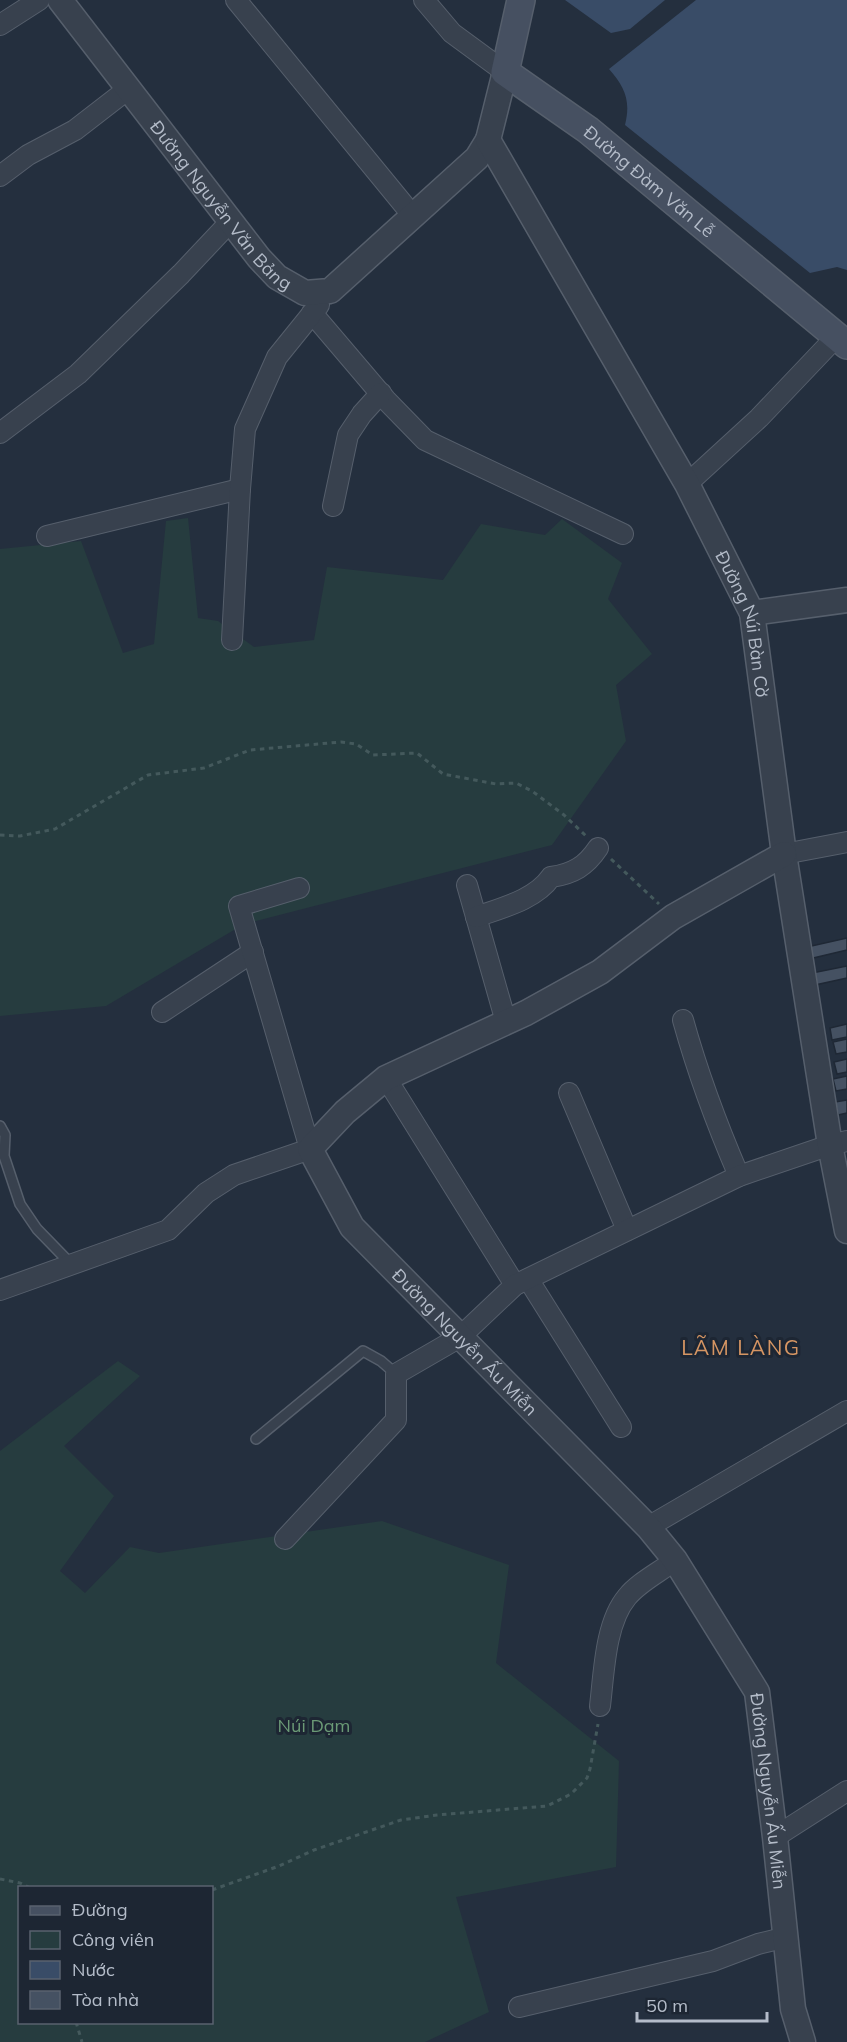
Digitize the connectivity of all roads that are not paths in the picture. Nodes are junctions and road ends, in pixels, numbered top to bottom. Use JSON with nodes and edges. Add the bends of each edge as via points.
{"nodes":[{"id":1,"x":56,"y":0,"type":"edge"},
{"id":2,"x":236,"y":0,"type":"edge"},
{"id":3,"x":424,"y":0,"type":"edge"},
{"id":4,"x":521,"y":0,"type":"edge"},
{"id":5,"x":0,"y":25,"type":"edge"},
{"id":6,"x":505,"y":72,"type":"junction"},
{"id":7,"x":128,"y":89,"type":"junction"},
{"id":8,"x":488,"y":140,"type":"junction"},
{"id":9,"x":0,"y":176,"type":"edge"},
{"id":10,"x":413,"y":216,"type":"junction"},
{"id":11,"x":230,"y":222,"type":"junction"},
{"id":12,"x":330,"y":291,"type":"junction"},
{"id":13,"x":312,"y":314,"type":"junction"},
{"id":14,"x":842,"y":341,"type":"edge"},
{"id":15,"x":381,"y":393,"type":"junction"},
{"id":16,"x":0,"y":433,"type":"edge"},
{"id":17,"x":687,"y":484,"type":"junction"},
{"id":18,"x":240,"y":489,"type":"junction"},
{"id":19,"x":333,"y":506,"type":"dead end"},
{"id":20,"x":623,"y":534,"type":"dead end"},
{"id":21,"x":47,"y":536,"type":"dead end"},
{"id":22,"x":847,"y":600,"type":"edge"},
{"id":23,"x":752,"y":613,"type":"junction"},
{"id":24,"x":232,"y":640,"type":"dead end"},
{"id":25,"x":847,"y":842,"type":"edge"},
{"id":26,"x":598,"y":848,"type":"road end"},
{"id":27,"x":784,"y":854,"type":"junction"},
{"id":28,"x":467,"y":885,"type":"dead end"},
{"id":29,"x":299,"y":888,"type":"dead end"},
{"id":30,"x":476,"y":917,"type":"junction"},
{"id":31,"x":252,"y":952,"type":"junction"},
{"id":32,"x":162,"y":1012,"type":"dead end"},
{"id":33,"x":683,"y":1020,"type":"dead end"},
{"id":34,"x":506,"y":1022,"type":"junction"},
{"id":35,"x":386,"y":1078,"type":"junction"},
{"id":36,"x":569,"y":1093,"type":"dead end"},
{"id":37,"x":0,"y":1126,"type":"edge"},
{"id":38,"x":839,"y":1143,"type":"edge"},
{"id":39,"x":310,"y":1149,"type":"junction"},
{"id":40,"x":739,"y":1176,"type":"junction"},
{"id":41,"x":627,"y":1230,"type":"junction"},
{"id":42,"x":847,"y":1231,"type":"edge"},
{"id":43,"x":71,"y":1264,"type":"junction"},
{"id":44,"x":522,"y":1282,"type":"junction"},
{"id":45,"x":0,"y":1290,"type":"edge"},
{"id":46,"x":460,"y":1337,"type":"junction"},
{"id":47,"x":396,"y":1374,"type":"junction"},
{"id":48,"x":847,"y":1412,"type":"edge"},
{"id":49,"x":621,"y":1427,"type":"dead end"},
{"id":50,"x":256,"y":1439,"type":"dead end"},
{"id":51,"x":648,"y":1527,"type":"junction"},
{"id":52,"x":285,"y":1539,"type":"dead end"},
{"id":53,"x":675,"y":1560,"type":"junction"},
{"id":54,"x":600,"y":1706,"type":"road end"},
{"id":55,"x":847,"y":1791,"type":"edge"},
{"id":56,"x":775,"y":1837,"type":"junction"},
{"id":57,"x":787,"y":1937,"type":"junction"},
{"id":58,"x":519,"y":2007,"type":"dead end"},
{"id":59,"x":803,"y":2042,"type":"edge"}],
"edges":[{"from":1,"to":5,"type":"street"},
{"from":1,"to":7,"type":"street","name":"Đường Nguyễn Văn Bảng"},
{"from":2,"to":10,"type":"street"},
{"from":3,"to":6,"type":"street","via":[[452,33]]},
{"from":4,"to":6,"type":"main road"},
{"from":6,"to":8,"type":"street"},
{"from":6,"to":14,"type":"main road","name":"Đường Đàm Văn Lễ","via":[[588,130]]},
{"from":7,"to":9,"type":"street","via":[[75,130],[28,155]]},
{"from":7,"to":11,"type":"street","name":"Đường Nguyễn Văn Bảng"},
{"from":8,"to":10,"type":"street","via":[[477,158]]},
{"from":8,"to":17,"type":"street","name":"Đường Núi Bàn Cờ"},
{"from":10,"to":12,"type":"street"},
{"from":11,"to":12,"type":"street","name":"Đường Nguyễn Văn Bảng","via":[[277,278],[305,293]]},
{"from":11,"to":16,"type":"street","via":[[78,374]]},
{"from":12,"to":13,"type":"street"},
{"from":13,"to":15,"type":"street"},
{"from":13,"to":18,"type":"street","via":[[277,357],[245,429]]},
{"from":14,"to":17,"type":"street"},
{"from":15,"to":19,"type":"street","via":[[348,435]]},
{"from":15,"to":20,"type":"street","via":[[425,440]]},
{"from":17,"to":23,"type":"street","name":"Đường Núi Bàn Cờ"},
{"from":18,"to":21,"type":"street"},
{"from":18,"to":24,"type":"street"},
{"from":22,"to":23,"type":"street"},
{"from":23,"to":27,"type":"street","name":"Đường Núi Bàn Cờ"},
{"from":25,"to":27,"type":"street"},
{"from":26,"to":30,"type":"street","via":[[588,863],[565,875],[551,877],[545,886],[518,901]]},
{"from":27,"to":34,"type":"street","via":[[673,917],[600,972]]},
{"from":27,"to":38,"type":"street","name":"Đường Núi Bàn Cờ"},
{"from":28,"to":30,"type":"street"},
{"from":29,"to":31,"type":"street","via":[[239,906]]},
{"from":30,"to":34,"type":"street"},
{"from":31,"to":32,"type":"street"},
{"from":31,"to":39,"type":"street"},
{"from":33,"to":40,"type":"street","via":[[711,1109]]},
{"from":34,"to":35,"type":"street"},
{"from":35,"to":39,"type":"street","via":[[345,1112]]},
{"from":35,"to":44,"type":"street"},
{"from":36,"to":41,"type":"street"},
{"from":37,"to":43,"type":"lane","via":[[5,1136],[4,1156],[20,1204],[37,1229]]},
{"from":38,"to":40,"type":"street"},
{"from":38,"to":42,"type":"street","name":"Đường Núi Bàn Cờ"},
{"from":39,"to":43,"type":"street","via":[[234,1175],[206,1193],[168,1230]]},
{"from":39,"to":46,"type":"street","name":"Đường Nguyễn Ấu Miễn","via":[[352,1227]]},
{"from":40,"to":41,"type":"street"},
{"from":41,"to":44,"type":"street"},
{"from":43,"to":45,"type":"street"},
{"from":44,"to":46,"type":"street"},
{"from":44,"to":49,"type":"street"},
{"from":46,"to":47,"type":"street"},
{"from":46,"to":51,"type":"street","name":"Đường Nguyễn Ấu Miễn"},
{"from":47,"to":50,"type":"lane","via":[[363,1351]]},
{"from":47,"to":52,"type":"street","via":[[396,1420]]},
{"from":48,"to":51,"type":"street"},
{"from":51,"to":53,"type":"street","name":"Đường Nguyễn Ấu Miễn"},
{"from":53,"to":54,"type":"street","via":[[636,1588],[618,1612],[609,1639]]},
{"from":53,"to":56,"type":"street","name":"Đường Nguyễn Ấu Miễn","via":[[757,1692]]},
{"from":55,"to":56,"type":"street"},
{"from":56,"to":57,"type":"street","name":"Đường Nguyễn Ấu Miễn"},
{"from":57,"to":58,"type":"street","via":[[713,1961]]},
{"from":57,"to":59,"type":"street","name":"Đường Nguyễn Ấu Miễn","via":[[793,2009]]}]}
